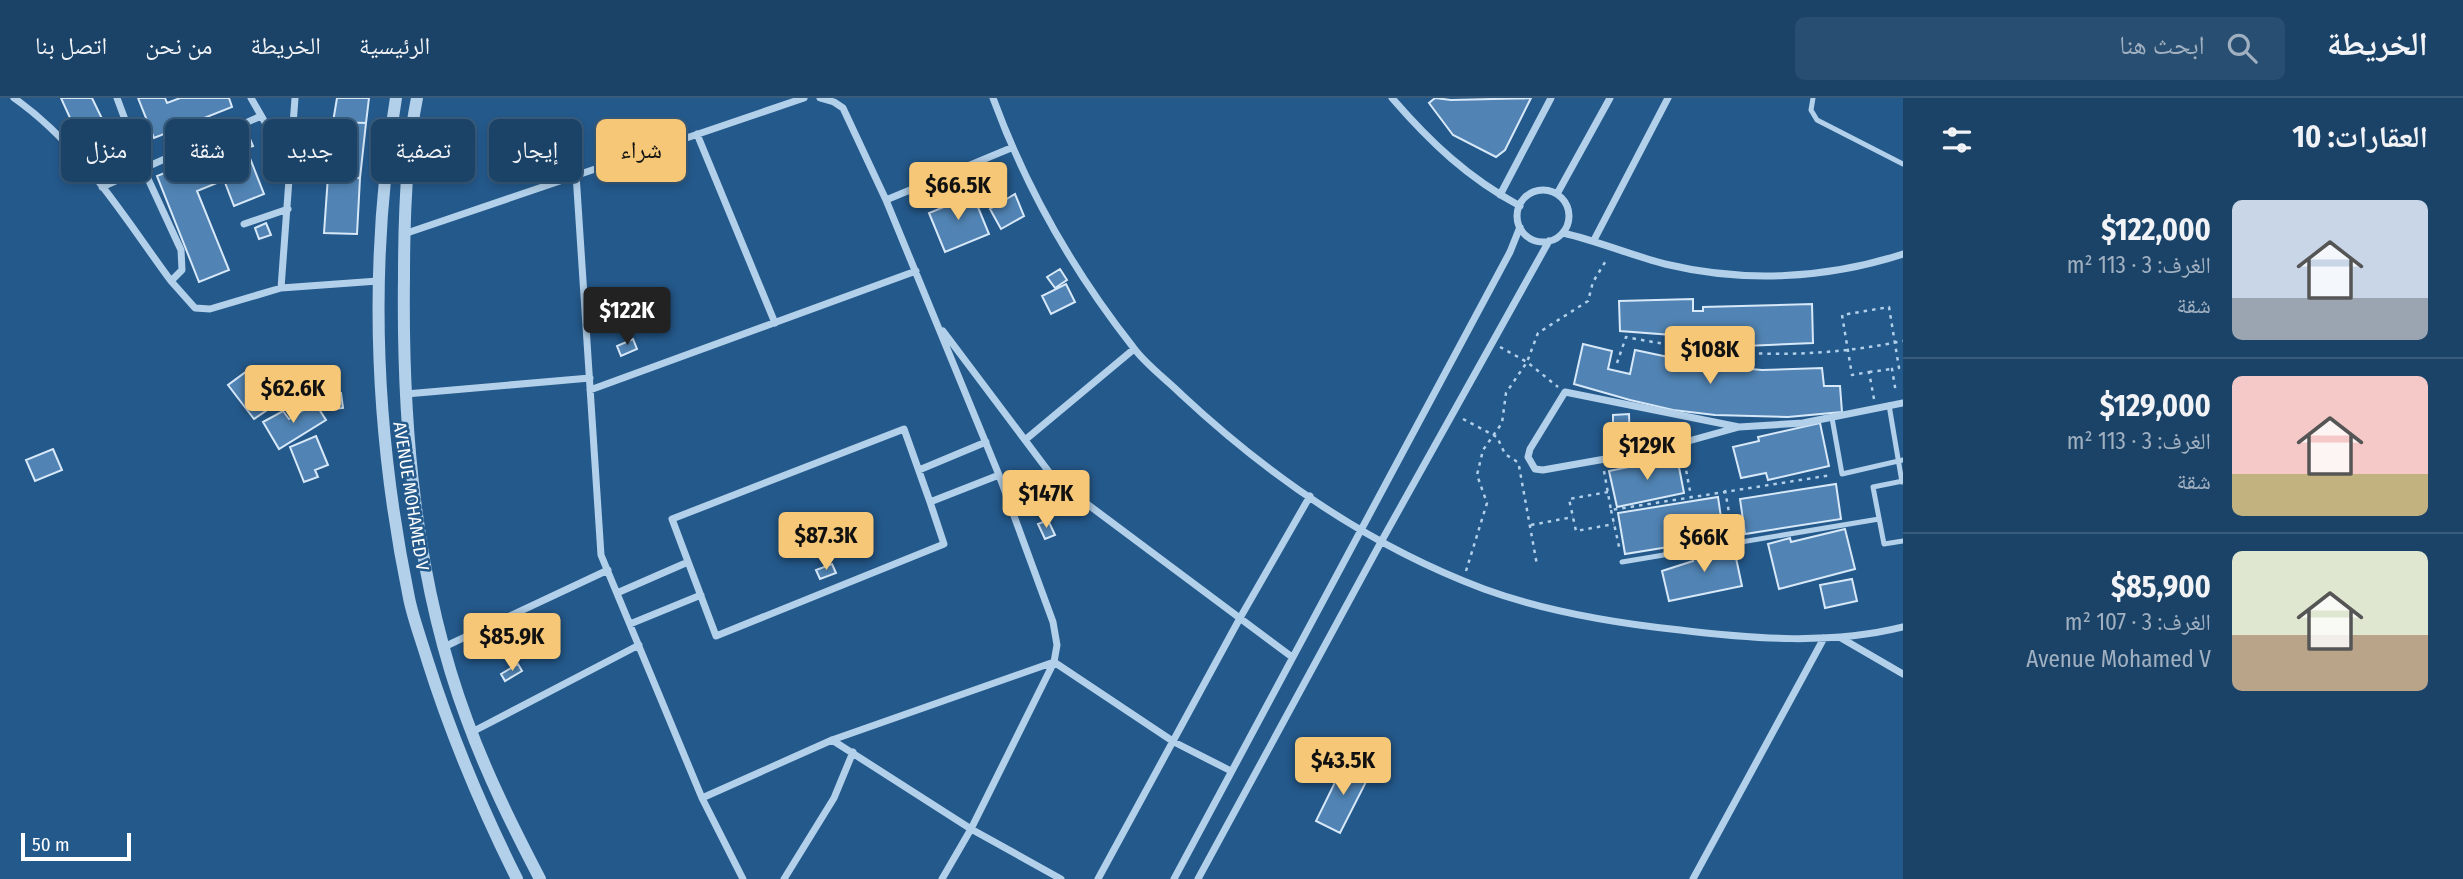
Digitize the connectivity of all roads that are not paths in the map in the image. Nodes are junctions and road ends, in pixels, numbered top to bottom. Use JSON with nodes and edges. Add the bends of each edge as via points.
{"nodes":[{"id":1,"x":14,"y":98,"type":"edge"},
{"id":2,"x":117,"y":98,"type":"edge"},
{"id":3,"x":251,"y":98,"type":"edge"},
{"id":4,"x":295,"y":98,"type":"edge"},
{"id":5,"x":396,"y":98,"type":"edge"},
{"id":6,"x":417,"y":98,"type":"edge"},
{"id":7,"x":804,"y":98,"type":"edge"},
{"id":8,"x":820,"y":98,"type":"edge"},
{"id":9,"x":993,"y":98,"type":"edge"},
{"id":10,"x":1392,"y":98,"type":"edge"},
{"id":11,"x":1551,"y":98,"type":"edge"},
{"id":12,"x":1610,"y":98,"type":"edge"},
{"id":13,"x":1668,"y":98,"type":"edge"},
{"id":14,"x":1813,"y":98,"type":"edge"},
{"id":15,"x":261,"y":116,"type":"junction"},
{"id":16,"x":125,"y":119,"type":"edge"},
{"id":17,"x":263,"y":119,"type":"edge"},
{"id":18,"x":293,"y":119,"type":"edge"},
{"id":19,"x":696,"y":134,"type":"junction"},
{"id":20,"x":1011,"y":148,"type":"junction"},
{"id":21,"x":151,"y":164,"type":"edge"},
{"id":22,"x":1903,"y":164,"type":"edge"},
{"id":23,"x":582,"y":172,"type":"edge"},
{"id":24,"x":113,"y":182,"type":"edge"},
{"id":25,"x":149,"y":182,"type":"edge"},
{"id":26,"x":289,"y":182,"type":"edge"},
{"id":27,"x":553,"y":182,"type":"edge"},
{"id":28,"x":577,"y":182,"type":"edge"},
{"id":29,"x":102,"y":187,"type":"junction"},
{"id":30,"x":1557,"y":194,"type":"junction"},
{"id":31,"x":1500,"y":195,"type":"junction"},
{"id":32,"x":886,"y":200,"type":"junction"},
{"id":33,"x":1520,"y":205,"type":"junction"},
{"id":34,"x":288,"y":209,"type":"junction"},
{"id":35,"x":244,"y":224,"type":"dead end"},
{"id":36,"x":1520,"y":227,"type":"junction"},
{"id":37,"x":1563,"y":233,"type":"junction"},
{"id":38,"x":404,"y":234,"type":"junction"},
{"id":39,"x":1535,"y":240,"type":"junction"},
{"id":40,"x":1594,"y":240,"type":"junction"},
{"id":41,"x":1549,"y":241,"type":"junction"},
{"id":42,"x":1542,"y":254,"type":"junction"},
{"id":43,"x":1903,"y":254,"type":"edge"},
{"id":44,"x":916,"y":271,"type":"junction"},
{"id":45,"x":171,"y":281,"type":"junction"},
{"id":46,"x":378,"y":281,"type":"junction"},
{"id":47,"x":281,"y":288,"type":"junction"},
{"id":48,"x":936,"y":321,"type":"junction"},
{"id":49,"x":775,"y":323,"type":"junction"},
{"id":50,"x":1134,"y":349,"type":"junction"},
{"id":51,"x":590,"y":378,"type":"junction"},
{"id":52,"x":590,"y":390,"type":"junction"},
{"id":53,"x":407,"y":394,"type":"junction"},
{"id":54,"x":1900,"y":403,"type":"edge"},
{"id":55,"x":1889,"y":405,"type":"junction"},
{"id":56,"x":1832,"y":418,"type":"junction"},
{"id":57,"x":1739,"y":427,"type":"junction"},
{"id":58,"x":1025,"y":440,"type":"junction"},
{"id":59,"x":986,"y":442,"type":"junction"},
{"id":60,"x":1901,"y":461,"type":"edge"},
{"id":61,"x":919,"y":470,"type":"junction"},
{"id":62,"x":999,"y":475,"type":"junction"},
{"id":63,"x":1902,"y":482,"type":"edge"},
{"id":64,"x":1310,"y":496,"type":"junction"},
{"id":65,"x":930,"y":502,"type":"junction"},
{"id":66,"x":1879,"y":519,"type":"junction"},
{"id":67,"x":1362,"y":531,"type":"junction"},
{"id":68,"x":1903,"y":541,"type":"edge"},
{"id":69,"x":1381,"y":542,"type":"junction"},
{"id":70,"x":688,"y":562,"type":"junction"},
{"id":71,"x":1622,"y":562,"type":"road end"},
{"id":72,"x":608,"y":570,"type":"junction"},
{"id":73,"x":617,"y":593,"type":"junction"},
{"id":74,"x":701,"y":596,"type":"junction"},
{"id":75,"x":1240,"y":618,"type":"junction"},
{"id":76,"x":630,"y":624,"type":"junction"},
{"id":77,"x":1903,"y":627,"type":"edge"},
{"id":78,"x":1824,"y":638,"type":"junction"},
{"id":79,"x":1841,"y":638,"type":"junction"},
{"id":80,"x":639,"y":645,"type":"junction"},
{"id":81,"x":446,"y":646,"type":"junction"},
{"id":82,"x":1292,"y":657,"type":"junction"},
{"id":83,"x":1054,"y":662,"type":"junction"},
{"id":84,"x":1903,"y":674,"type":"edge"},
{"id":85,"x":472,"y":732,"type":"junction"},
{"id":86,"x":832,"y":740,"type":"junction"},
{"id":87,"x":1174,"y":742,"type":"junction"},
{"id":88,"x":853,"y":751,"type":"junction"},
{"id":89,"x":1231,"y":771,"type":"junction"},
{"id":90,"x":702,"y":799,"type":"junction"},
{"id":91,"x":971,"y":829,"type":"junction"},
{"id":92,"x":517,"y":879,"type":"edge"},
{"id":93,"x":540,"y":879,"type":"edge"},
{"id":94,"x":743,"y":879,"type":"edge"},
{"id":95,"x":784,"y":879,"type":"edge"},
{"id":96,"x":942,"y":879,"type":"edge"},
{"id":97,"x":1061,"y":879,"type":"edge"},
{"id":98,"x":1098,"y":879,"type":"edge"},
{"id":99,"x":1174,"y":879,"type":"edge"},
{"id":100,"x":1198,"y":879,"type":"edge"},
{"id":101,"x":1693,"y":879,"type":"edge"}],
"edges":[{"from":1,"to":29,"type":"street","via":[[57,132]]},
{"from":2,"to":16,"type":"street"},
{"from":3,"to":15,"type":"street"},
{"from":4,"to":18,"type":"street"},
{"from":5,"to":46,"type":"street","name":"AVENUE MOHAMED V"},
{"from":6,"to":38,"type":"street","name":"AVENUE MOHAMED V"},
{"from":7,"to":19,"type":"street"},
{"from":8,"to":32,"type":"street","via":[[843,108]]},
{"from":9,"to":20,"type":"street"},
{"from":10,"to":31,"type":"street","via":[[1471,177]]},
{"from":11,"to":31,"type":"street"},
{"from":12,"to":30,"type":"street"},
{"from":13,"to":40,"type":"street"},
{"from":14,"to":22,"type":"lane","via":[[1811,110],[1817,120]]},
{"from":15,"to":17,"type":"street"},
{"from":15,"to":21,"type":"street"},
{"from":19,"to":23,"type":"street"},
{"from":19,"to":49,"type":"street"},
{"from":20,"to":32,"type":"street"},
{"from":20,"to":50,"type":"street","via":[[1066,252]]},
{"from":24,"to":29,"type":"street"},
{"from":25,"to":45,"type":"street","via":[[181,250],[182,270]]},
{"from":26,"to":34,"type":"street"},
{"from":27,"to":38,"type":"street"},
{"from":28,"to":51,"type":"street"},
{"from":29,"to":45,"type":"street"},
{"from":30,"to":33,"type":"street","via":[[1540,190]]},
{"from":30,"to":37,"type":"street","via":[[1569,214]]},
{"from":31,"to":33,"type":"street"},
{"from":32,"to":44,"type":"street"},
{"from":33,"to":36,"type":"street"},
{"from":34,"to":35,"type":"street"},
{"from":34,"to":47,"type":"street"},
{"from":36,"to":39,"type":"street"},
{"from":36,"to":67,"type":"street"},
{"from":37,"to":40,"type":"street"},
{"from":37,"to":41,"type":"street"},
{"from":38,"to":53,"type":"street","name":"AVENUE MOHAMED V"},
{"from":39,"to":41,"type":"street"},
{"from":39,"to":42,"type":"street"},
{"from":40,"to":43,"type":"street","via":[[1710,273],[1765,276],[1861,268]]},
{"from":41,"to":42,"type":"street"},
{"from":42,"to":69,"type":"street"},
{"from":44,"to":48,"type":"street"},
{"from":44,"to":49,"type":"street"},
{"from":45,"to":47,"type":"street","via":[[195,308],[210,309]]},
{"from":46,"to":47,"type":"street"},
{"from":46,"to":92,"type":"street","name":"AVENUE MOHAMED V","via":[[380,403],[409,600],[449,728]]},
{"from":48,"to":58,"type":"street"},
{"from":48,"to":59,"type":"street"},
{"from":49,"to":52,"type":"street"},
{"from":50,"to":58,"type":"street"},
{"from":50,"to":64,"type":"street","via":[[1203,414]]},
{"from":51,"to":52,"type":"street"},
{"from":51,"to":53,"type":"street"},
{"from":52,"to":72,"type":"street","via":[[601,555]]},
{"from":53,"to":81,"type":"street","name":"AVENUE MOHAMED V","via":[[412,473],[433,605]]},
{"from":54,"to":55,"type":"street"},
{"from":55,"to":56,"type":"street"},
{"from":55,"to":60,"type":"lane"},
{"from":56,"to":57,"type":"street"},
{"from":56,"to":60,"type":"lane","via":[[1842,474]]},
{"from":57,"to":57,"type":"street","via":[[1681,444],[1543,470],[1530,463],[1530,449],[1565,392]]},
{"from":58,"to":75,"type":"street","via":[[1055,480]]},
{"from":59,"to":61,"type":"street"},
{"from":59,"to":62,"type":"street"},
{"from":60,"to":63,"type":"lane"},
{"from":61,"to":65,"type":"street"},
{"from":61,"to":70,"type":"street","via":[[904,429],[672,519]]},
{"from":62,"to":65,"type":"street"},
{"from":62,"to":83,"type":"street","via":[[1053,622]]},
{"from":63,"to":66,"type":"lane","via":[[1873,487]]},
{"from":64,"to":67,"type":"street"},
{"from":64,"to":75,"type":"street"},
{"from":65,"to":74,"type":"street","via":[[944,544],[716,636]]},
{"from":66,"to":68,"type":"lane","via":[[1884,544]]},
{"from":66,"to":71,"type":"lane"},
{"from":67,"to":69,"type":"street"},
{"from":67,"to":82,"type":"street"},
{"from":69,"to":78,"type":"street","via":[[1463,580],[1540,607],[1631,625],[1724,635]]},
{"from":69,"to":100,"type":"street"},
{"from":70,"to":73,"type":"street"},
{"from":70,"to":74,"type":"street"},
{"from":72,"to":73,"type":"street"},
{"from":72,"to":81,"type":"street"},
{"from":73,"to":76,"type":"street"},
{"from":74,"to":76,"type":"street"},
{"from":75,"to":82,"type":"street"},
{"from":75,"to":87,"type":"street"},
{"from":76,"to":80,"type":"street"},
{"from":77,"to":79,"type":"street"},
{"from":78,"to":79,"type":"street"},
{"from":78,"to":101,"type":"street"},
{"from":79,"to":84,"type":"street"},
{"from":80,"to":85,"type":"street"},
{"from":80,"to":90,"type":"street"},
{"from":81,"to":85,"type":"street","name":"AVENUE MOHAMED V"},
{"from":82,"to":89,"type":"street"},
{"from":83,"to":86,"type":"street"},
{"from":83,"to":87,"type":"street"},
{"from":83,"to":91,"type":"street"},
{"from":85,"to":93,"type":"street","name":"AVENUE MOHAMED V","via":[[507,816]]},
{"from":86,"to":88,"type":"street"},
{"from":86,"to":90,"type":"street"},
{"from":87,"to":89,"type":"street"},
{"from":87,"to":98,"type":"street"},
{"from":88,"to":91,"type":"street"},
{"from":88,"to":95,"type":"street","via":[[834,798]]},
{"from":89,"to":99,"type":"street"},
{"from":90,"to":94,"type":"street"},
{"from":91,"to":96,"type":"street"},
{"from":91,"to":97,"type":"street"}]}
